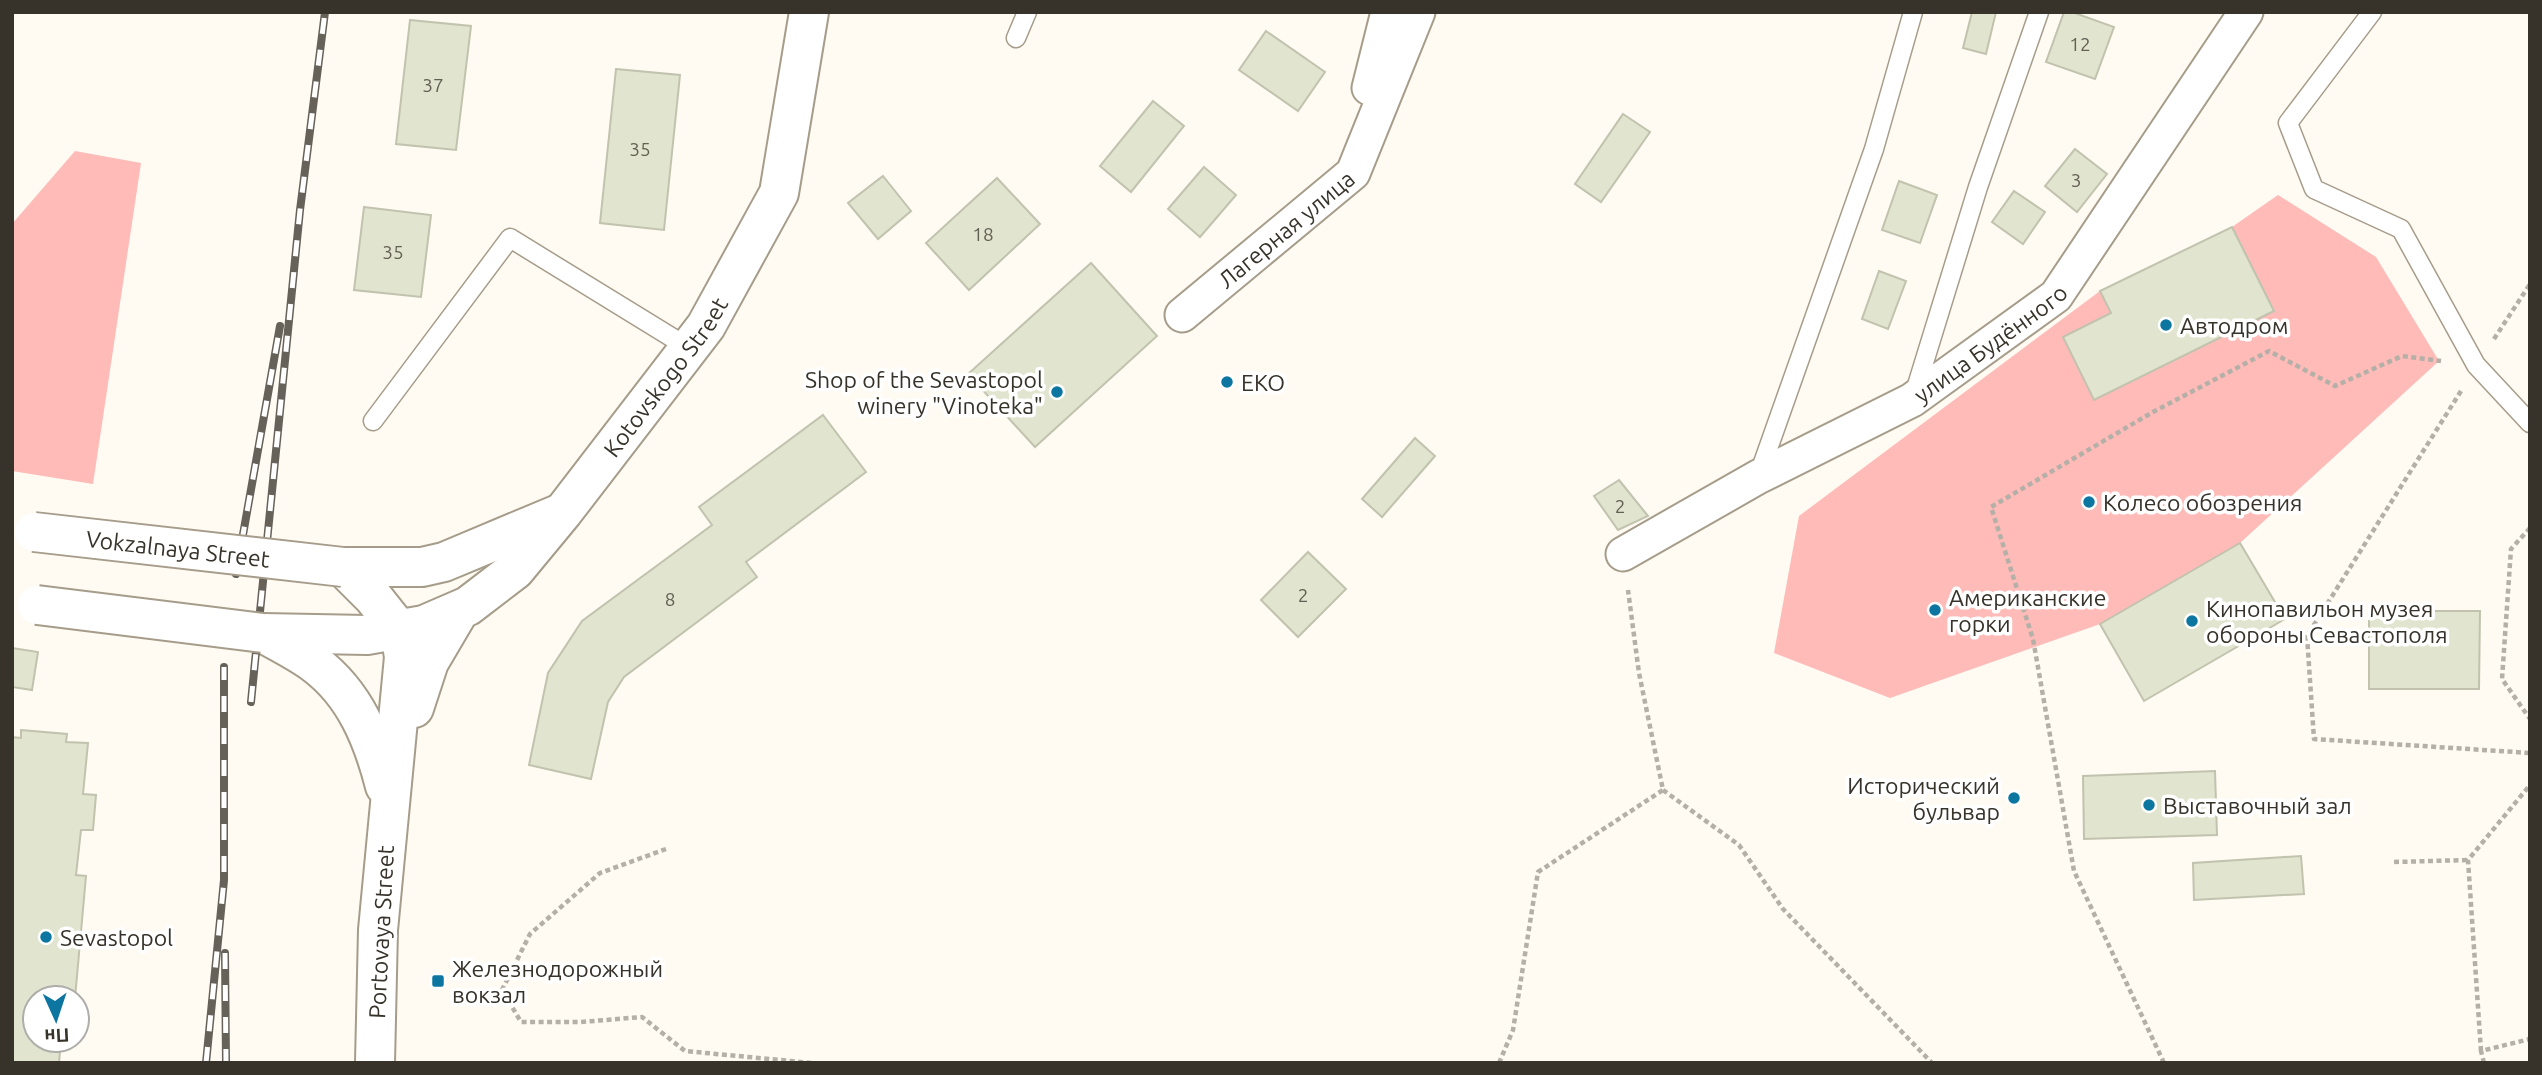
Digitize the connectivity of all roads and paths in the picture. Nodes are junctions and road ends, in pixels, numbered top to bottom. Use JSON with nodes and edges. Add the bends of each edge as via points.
{"nodes":[{"id":1,"x":808,"y":12,"type":"edge"},
{"id":2,"x":1027,"y":12,"type":"edge"},
{"id":3,"x":1388,"y":12,"type":"edge"},
{"id":4,"x":1418,"y":12,"type":"edge"},
{"id":5,"x":1913,"y":12,"type":"edge"},
{"id":6,"x":2039,"y":12,"type":"edge"},
{"id":7,"x":2246,"y":12,"type":"edge"},
{"id":8,"x":2372,"y":12,"type":"edge"},
{"id":9,"x":1016,"y":38,"type":"dead end"},
{"id":10,"x":1353,"y":173,"type":"junction"},
{"id":11,"x":2530,"y":284,"type":"edge"},
{"id":12,"x":1182,"y":315,"type":"dead end"},
{"id":13,"x":689,"y":348,"type":"junction"},
{"id":14,"x":2476,"y":365,"type":"junction"},
{"id":15,"x":1912,"y":400,"type":"junction"},
{"id":16,"x":373,"y":421,"type":"dead end"},
{"id":17,"x":2530,"y":423,"type":"edge"},
{"id":18,"x":1758,"y":477,"type":"junction"},
{"id":19,"x":563,"y":512,"type":"junction"},
{"id":20,"x":2530,"y":528,"type":"edge"},
{"id":21,"x":12,"y":529,"type":"edge"},
{"id":22,"x":1623,"y":554,"type":"joint"},
{"id":23,"x":343,"y":566,"type":"junction"},
{"id":24,"x":12,"y":603,"type":"edge"},
{"id":25,"x":459,"y":611,"type":"junction"},
{"id":26,"x":400,"y":631,"type":"junction"},
{"id":27,"x":263,"y":633,"type":"junction"},
{"id":28,"x":2530,"y":719,"type":"edge"},
{"id":29,"x":2530,"y":753,"type":"edge"},
{"id":30,"x":2530,"y":785,"type":"edge"},
{"id":31,"x":1663,"y":790,"type":"junction"},
{"id":32,"x":389,"y":801,"type":"junction"},
{"id":33,"x":666,"y":849,"type":"dead end"},
{"id":34,"x":2468,"y":860,"type":"junction"},
{"id":35,"x":2394,"y":862,"type":"dead end"},
{"id":36,"x":2530,"y":1039,"type":"edge"},
{"id":37,"x":2481,"y":1051,"type":"junction"},
{"id":38,"x":375,"y":1063,"type":"edge"},
{"id":39,"x":812,"y":1063,"type":"edge"},
{"id":40,"x":1499,"y":1063,"type":"edge"},
{"id":41,"x":1932,"y":1063,"type":"edge"},
{"id":42,"x":2164,"y":1063,"type":"edge"},
{"id":43,"x":2484,"y":1063,"type":"edge"}],
"edges":[{"from":1,"to":13,"type":"main road","name":"Kotovskogo Street","via":[[779,193],[706,326]]},
{"from":2,"to":9,"type":"lane"},
{"from":3,"to":10,"type":"street","via":[[1356,141]]},
{"from":4,"to":10,"type":"street","name":"Лагерная улица"},
{"from":5,"to":18,"type":"lane","via":[[1874,149]]},
{"from":6,"to":15,"type":"lane","via":[[1978,187]]},
{"from":7,"to":15,"type":"street","name":"улица Будённого","via":[[2056,296]]},
{"from":8,"to":14,"type":"lane","via":[[2288,123],[2314,190],[2401,229]]},
{"from":10,"to":12,"type":"street","name":"Лагерная улица"},
{"from":11,"to":14,"type":"path"},
{"from":13,"to":16,"type":"lane","via":[[510,238]]},
{"from":13,"to":19,"type":"main road","name":"Kotovskogo Street"},
{"from":14,"to":17,"type":"lane"},
{"from":14,"to":29,"type":"path","via":[[2307,636],[2314,739]]},
{"from":14,"to":42,"type":"path","via":[[2402,356],[2336,386],[2269,351],[2153,412],[1991,507],[2033,639],[2074,872]]},
{"from":15,"to":18,"type":"street","name":"улица Будённого"},
{"from":18,"to":22,"type":"street","name":"улица Будённого"},
{"from":19,"to":23,"type":"main road","name":"Kotovskogo Street","via":[[443,562],[422,567]]},
{"from":19,"to":25,"type":"main road","via":[[515,570]]},
{"from":20,"to":28,"type":"path","via":[[2511,549],[2502,679]]},
{"from":21,"to":23,"type":"main road","name":"Vokzalnaya Street","bridge":true},
{"from":22,"to":31,"type":"path","via":[[1639,673]]},
{"from":23,"to":26,"type":"main road"},
{"from":24,"to":27,"type":"main road","bridge":true},
{"from":25,"to":26,"type":"main road"},
{"from":25,"to":32,"type":"main road","via":[[418,691]]},
{"from":26,"to":27,"type":"main road","via":[[367,635]]},
{"from":26,"to":32,"type":"main road","via":[[404,657]]},
{"from":27,"to":32,"type":"main road","via":[[313,662],[349,698],[366,728]]},
{"from":30,"to":34,"type":"path"},
{"from":31,"to":40,"type":"path","via":[[1538,872],[1513,1030]]},
{"from":31,"to":41,"type":"path","via":[[1739,845],[1783,909]]},
{"from":32,"to":38,"type":"main road","name":"Portovaya Street","via":[[378,930]]},
{"from":33,"to":39,"type":"path","via":[[600,873],[530,934],[502,990],[521,1022],[642,1017],[685,1051]]},
{"from":34,"to":35,"type":"path"},
{"from":34,"to":37,"type":"path"},
{"from":36,"to":37,"type":"path"},
{"from":37,"to":43,"type":"path"}]}
